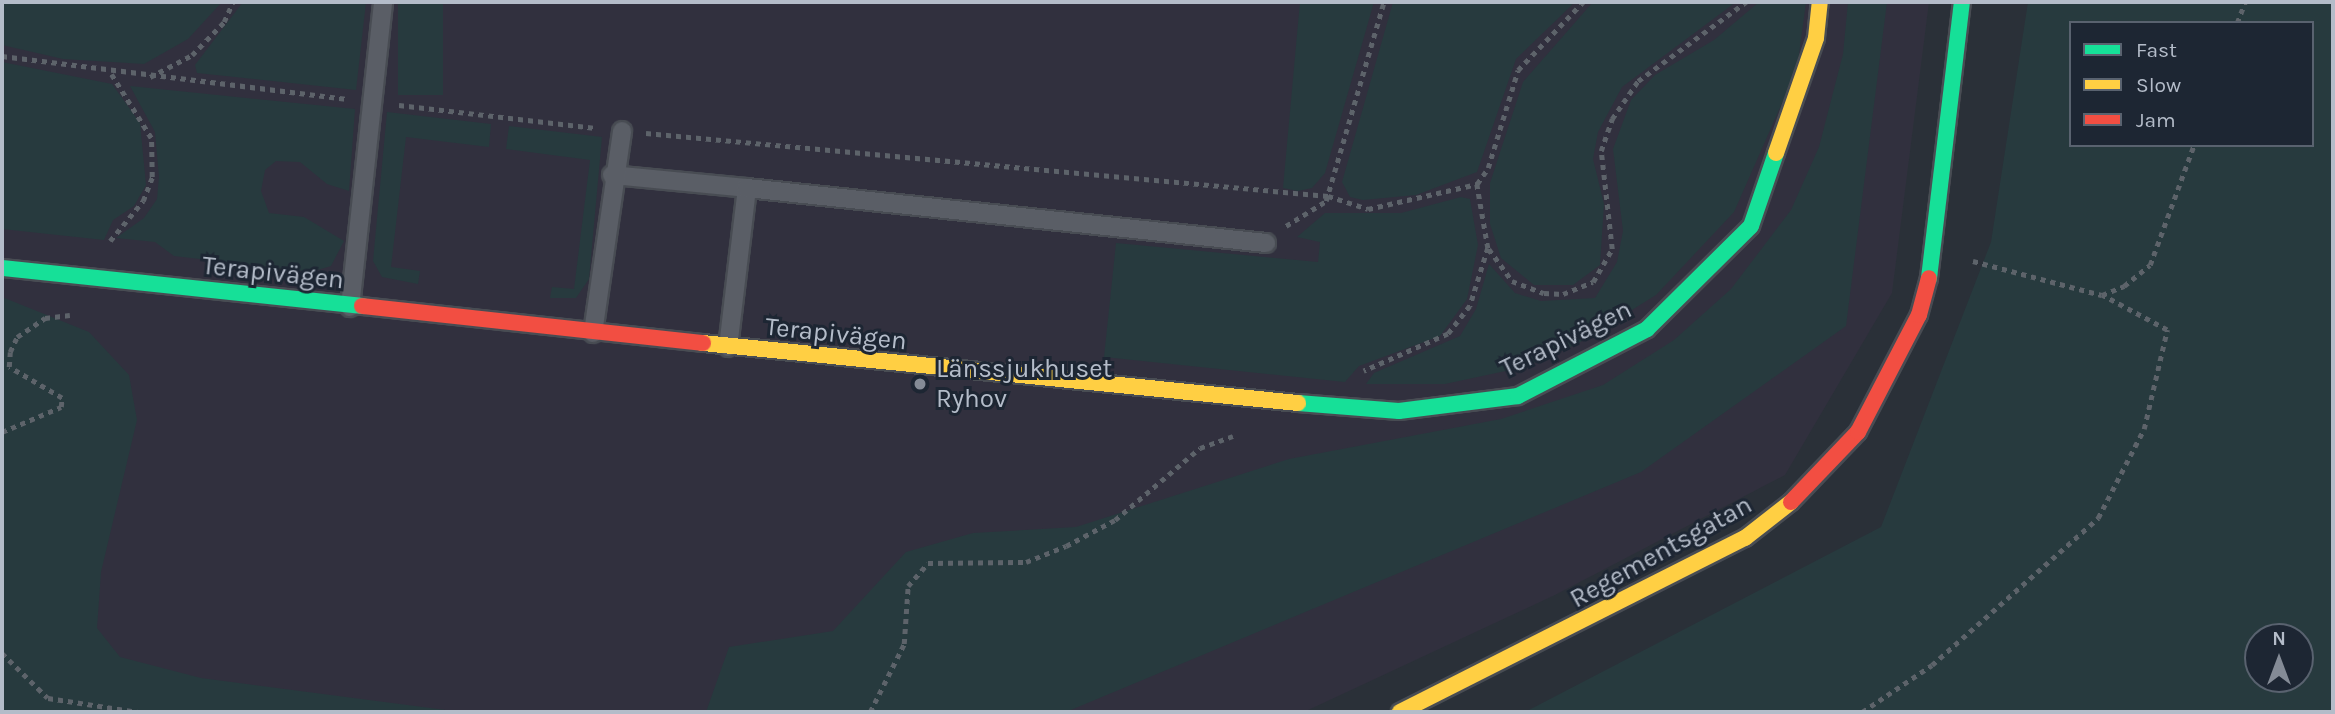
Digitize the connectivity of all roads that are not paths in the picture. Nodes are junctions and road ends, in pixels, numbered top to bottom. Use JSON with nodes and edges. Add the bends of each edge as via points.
{"nodes":[{"id":1,"x":383,"y":2,"type":"edge"},
{"id":2,"x":1820,"y":2,"type":"edge"},
{"id":3,"x":1962,"y":2,"type":"edge"},
{"id":4,"x":622,"y":131,"type":"road end"},
{"id":5,"x":612,"y":175,"type":"junction"},
{"id":6,"x":747,"y":188,"type":"junction"},
{"id":7,"x":1266,"y":243,"type":"road end"},
{"id":8,"x":2,"y":268,"type":"edge"},
{"id":9,"x":350,"y":307,"type":"junction"},
{"id":10,"x":593,"y":332,"type":"junction"},
{"id":11,"x":728,"y":347,"type":"junction"},
{"id":12,"x":1400,"y":712,"type":"edge"}],
"edges":[{"from":1,"to":9,"type":"lane"},
{"from":2,"to":11,"type":"street","name":"Terapivägen","via":[[1816,38],[1751,226],[1647,329],[1518,396],[1398,411]]},
{"from":3,"to":12,"type":"street","name":"Regementsgatan","via":[[1937,252],[1919,314],[1858,432],[1802,493],[1745,538],[1671,580]]},
{"from":4,"to":5,"type":"lane"},
{"from":5,"to":6,"type":"lane"},
{"from":5,"to":10,"type":"lane"},
{"from":6,"to":7,"type":"lane"},
{"from":6,"to":11,"type":"lane"},
{"from":8,"to":9,"type":"street","name":"Terapivägen"},
{"from":9,"to":10,"type":"street","name":"Terapivägen"},
{"from":10,"to":11,"type":"street","name":"Terapivägen"}]}
